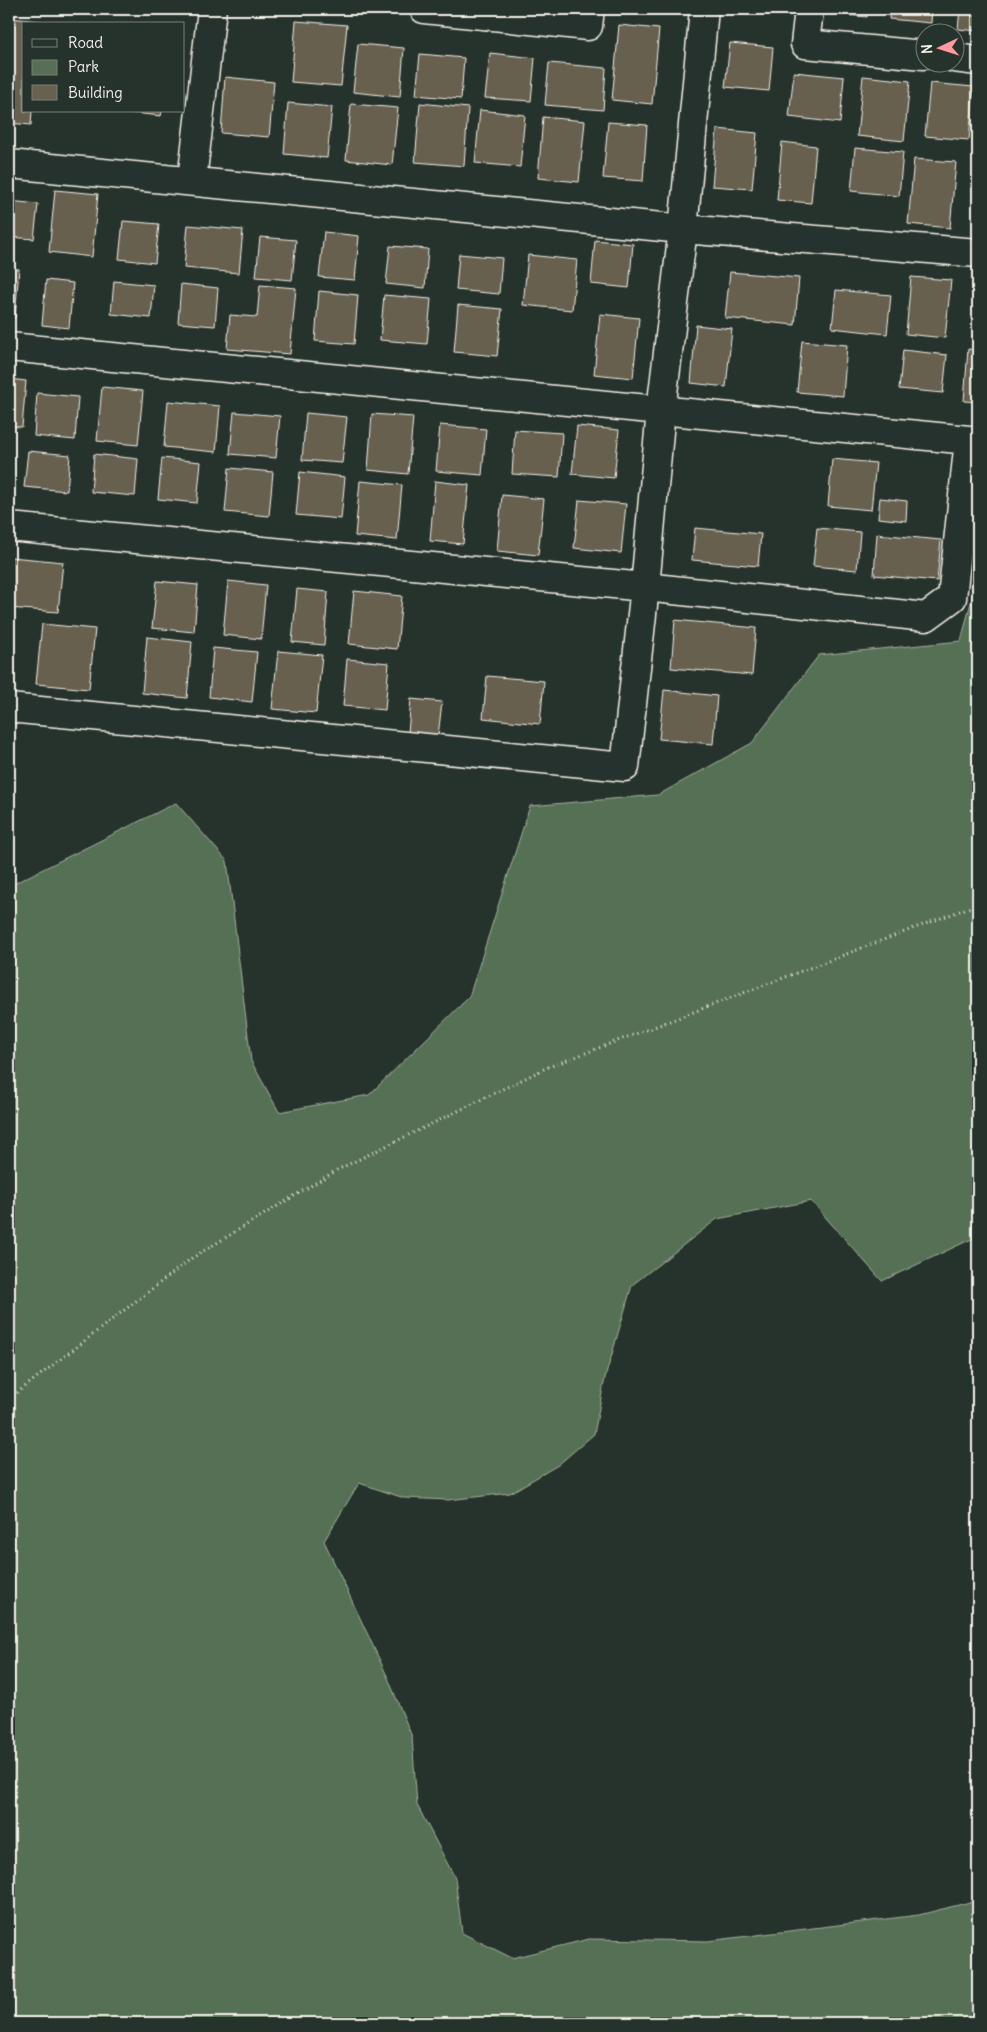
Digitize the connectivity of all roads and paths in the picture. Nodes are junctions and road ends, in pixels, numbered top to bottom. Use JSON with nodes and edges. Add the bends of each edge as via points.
{"nodes":[{"id":1,"x":212,"y":9,"type":"edge"},
{"id":2,"x":424,"y":9,"type":"edge"},
{"id":3,"x":590,"y":9,"type":"edge"},
{"id":4,"x":704,"y":9,"type":"edge"},
{"id":5,"x":809,"y":9,"type":"edge"},
{"id":6,"x":914,"y":54,"type":"edge"},
{"id":7,"x":964,"y":59,"type":"edge"},
{"id":8,"x":978,"y":61,"type":"edge"},
{"id":9,"x":9,"y":164,"type":"edge"},
{"id":10,"x":192,"y":180,"type":"junction"},
{"id":11,"x":682,"y":229,"type":"junction"},
{"id":12,"x":978,"y":253,"type":"edge"},
{"id":13,"x":9,"y":347,"type":"edge"},
{"id":14,"x":661,"y":410,"type":"junction"},
{"id":15,"x":973,"y":441,"type":"edge"},
{"id":16,"x":9,"y":527,"type":"edge"},
{"id":17,"x":645,"y":587,"type":"junction"},
{"id":18,"x":9,"y":708,"type":"edge"},
{"id":19,"x":978,"y":904,"type":"edge"},
{"id":20,"x":9,"y":1400,"type":"edge"}],
"edges":[{"from":1,"to":10,"type":"street"},
{"from":2,"to":3,"type":"street","via":[[588,26]]},
{"from":4,"to":11,"type":"street"},
{"from":5,"to":6,"type":"street","via":[[805,44]]},
{"from":7,"to":8,"type":"street"},
{"from":9,"to":10,"type":"street"},
{"from":10,"to":11,"type":"street"},
{"from":11,"to":12,"type":"street"},
{"from":11,"to":14,"type":"street"},
{"from":13,"to":14,"type":"street"},
{"from":14,"to":15,"type":"street"},
{"from":14,"to":17,"type":"street"},
{"from":15,"to":17,"type":"street","via":[[952,598],[926,617]]},
{"from":16,"to":17,"type":"street"},
{"from":17,"to":18,"type":"street","via":[[625,767]]},
{"from":19,"to":20,"type":"path","via":[[546,1068],[337,1170],[192,1258]]}]}
